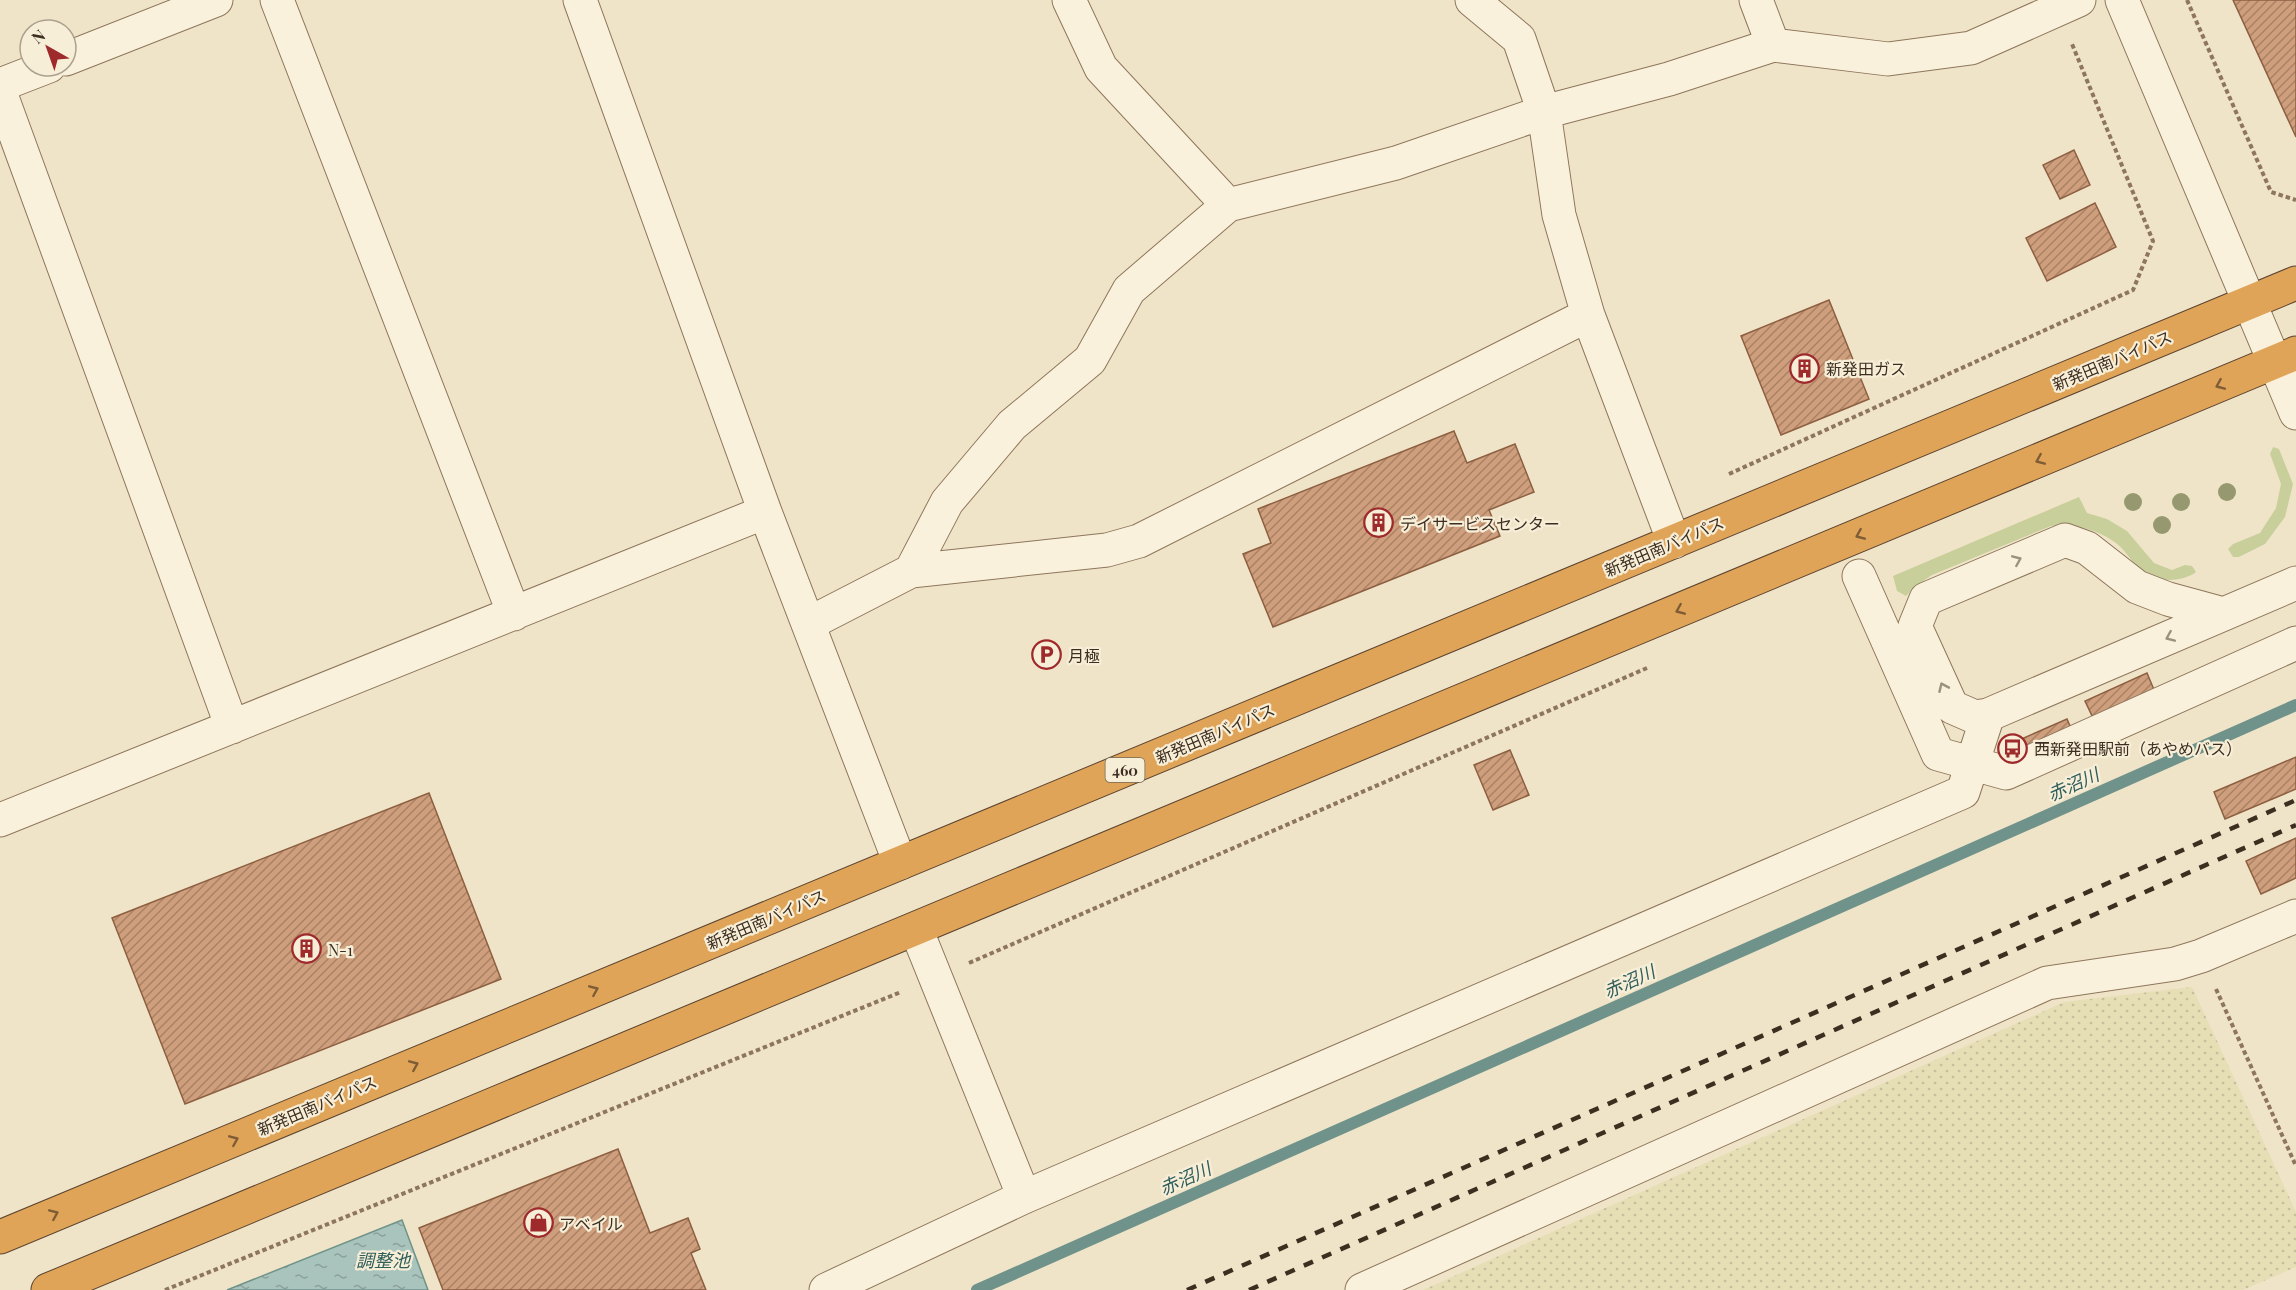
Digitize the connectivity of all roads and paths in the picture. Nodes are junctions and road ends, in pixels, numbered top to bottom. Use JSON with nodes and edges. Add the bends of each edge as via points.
{"nodes":[{"id":1,"x":216,"y":0,"type":"edge"},
{"id":2,"x":277,"y":0,"type":"edge"},
{"id":3,"x":580,"y":0,"type":"edge"},
{"id":4,"x":1069,"y":0,"type":"edge"},
{"id":5,"x":1472,"y":0,"type":"edge"},
{"id":6,"x":1756,"y":0,"type":"edge"},
{"id":7,"x":2079,"y":0,"type":"edge"},
{"id":8,"x":2122,"y":0,"type":"edge"},
{"id":9,"x":2187,"y":0,"type":"edge"},
{"id":10,"x":2070,"y":41,"type":"dead end"},
{"id":11,"x":1773,"y":45,"type":"junction"},
{"id":12,"x":78,"y":54,"type":"edge"},
{"id":13,"x":20,"y":78,"type":"edge"},
{"id":14,"x":0,"y":86,"type":"edge"},
{"id":15,"x":0,"y":92,"type":"edge"},
{"id":16,"x":1544,"y":112,"type":"junction"},
{"id":17,"x":2296,"y":200,"type":"edge"},
{"id":18,"x":1228,"y":205,"type":"junction"},
{"id":19,"x":2296,"y":283,"type":"edge"},
{"id":20,"x":2250,"y":304,"type":"junction"},
{"id":21,"x":1588,"y":315,"type":"junction"},
{"id":22,"x":2285,"y":358,"type":"edge"},
{"id":23,"x":2296,"y":413,"type":"edge"},
{"id":24,"x":1723,"y":477,"type":"dead end"},
{"id":25,"x":765,"y":512,"type":"junction"},
{"id":26,"x":1674,"y":542,"type":"junction"},
{"id":27,"x":911,"y":571,"type":"junction"},
{"id":28,"x":1859,"y":576,"type":"dead end"},
{"id":29,"x":2296,"y":583,"type":"edge"},
{"id":30,"x":514,"y":614,"type":"junction"},
{"id":31,"x":2223,"y":614,"type":"junction"},
{"id":32,"x":808,"y":624,"type":"junction"},
{"id":33,"x":2296,"y":643,"type":"edge"},
{"id":34,"x":1650,"y":667,"type":"dead end"},
{"id":35,"x":1988,"y":715,"type":"junction"},
{"id":36,"x":232,"y":727,"type":"junction"},
{"id":37,"x":0,"y":820,"type":"edge"},
{"id":38,"x":900,"y":863,"type":"junction"},
{"id":39,"x":2296,"y":916,"type":"edge"},
{"id":40,"x":916,"y":929,"type":"junction"},
{"id":41,"x":2201,"y":956,"type":"junction"},
{"id":42,"x":935,"y":978,"type":"junction"},
{"id":43,"x":2296,"y":1166,"type":"edge"},
{"id":44,"x":1024,"y":1197,"type":"junction"},
{"id":45,"x":0,"y":1237,"type":"edge"},
{"id":46,"x":48,"y":1290,"type":"edge"},
{"id":47,"x":165,"y":1290,"type":"edge"},
{"id":48,"x":826,"y":1290,"type":"edge"},
{"id":49,"x":1362,"y":1290,"type":"edge"}],
"edges":[{"from":1,"to":12,"type":"street"},
{"from":2,"to":30,"type":"street"},
{"from":3,"to":25,"type":"street"},
{"from":4,"to":18,"type":"street","via":[[1101,68]]},
{"from":5,"to":16,"type":"street","via":[[1519,39]]},
{"from":6,"to":11,"type":"street"},
{"from":7,"to":11,"type":"street","via":[[1971,48],[1888,59]]},
{"from":8,"to":20,"type":"street"},
{"from":9,"to":17,"type":"path","via":[[2271,192]]},
{"from":10,"to":24,"type":"path","via":[[2153,241],[2133,290]]},
{"from":11,"to":16,"type":"street"},
{"from":13,"to":14,"type":"street"},
{"from":15,"to":36,"type":"street"},
{"from":16,"to":18,"type":"street","via":[[1396,163]]},
{"from":16,"to":21,"type":"street","via":[[1559,214]]},
{"from":18,"to":27,"type":"street","via":[[1128,290],[1090,360],[1012,425],[947,502]]},
{"from":19,"to":20,"type":"highway","name":"新発田南バイパス","number":"460"},
{"from":20,"to":22,"type":"street"},
{"from":20,"to":26,"type":"highway","name":"新発田南バイパス","number":"460"},
{"from":21,"to":26,"type":"street"},
{"from":21,"to":27,"type":"street","via":[[1139,541],[1107,550]]},
{"from":22,"to":23,"type":"street"},
{"from":22,"to":40,"type":"highway","one_way":true},
{"from":25,"to":30,"type":"street"},
{"from":25,"to":32,"type":"street"},
{"from":26,"to":38,"type":"highway","name":"新発田南バイパス","number":"460"},
{"from":27,"to":32,"type":"street"},
{"from":28,"to":33,"type":"street","via":[[1938,754],[2006,773]]},
{"from":29,"to":31,"type":"street"},
{"from":30,"to":36,"type":"street"},
{"from":31,"to":35,"type":"street","one_way":true},
{"from":35,"to":31,"type":"street","one_way":true,"via":[[1975,717],[1952,707],[1915,626],[1926,599],[2065,540],[2087,548],[2137,587]]},
{"from":32,"to":38,"type":"street"},
{"from":34,"to":42,"type":"path"},
{"from":35,"to":44,"type":"street","via":[[1963,792]]},
{"from":36,"to":37,"type":"street"},
{"from":45,"to":38,"type":"highway","name":"新発田南バイパス","number":"460","one_way":true},
{"from":39,"to":41,"type":"street"},
{"from":40,"to":42,"type":"street"},
{"from":40,"to":46,"type":"highway"},
{"from":41,"to":43,"type":"path"},
{"from":41,"to":49,"type":"street","via":[[2175,964],[2047,983]]},
{"from":42,"to":44,"type":"street"},
{"from":42,"to":47,"type":"path"},
{"from":44,"to":48,"type":"street"}]}
